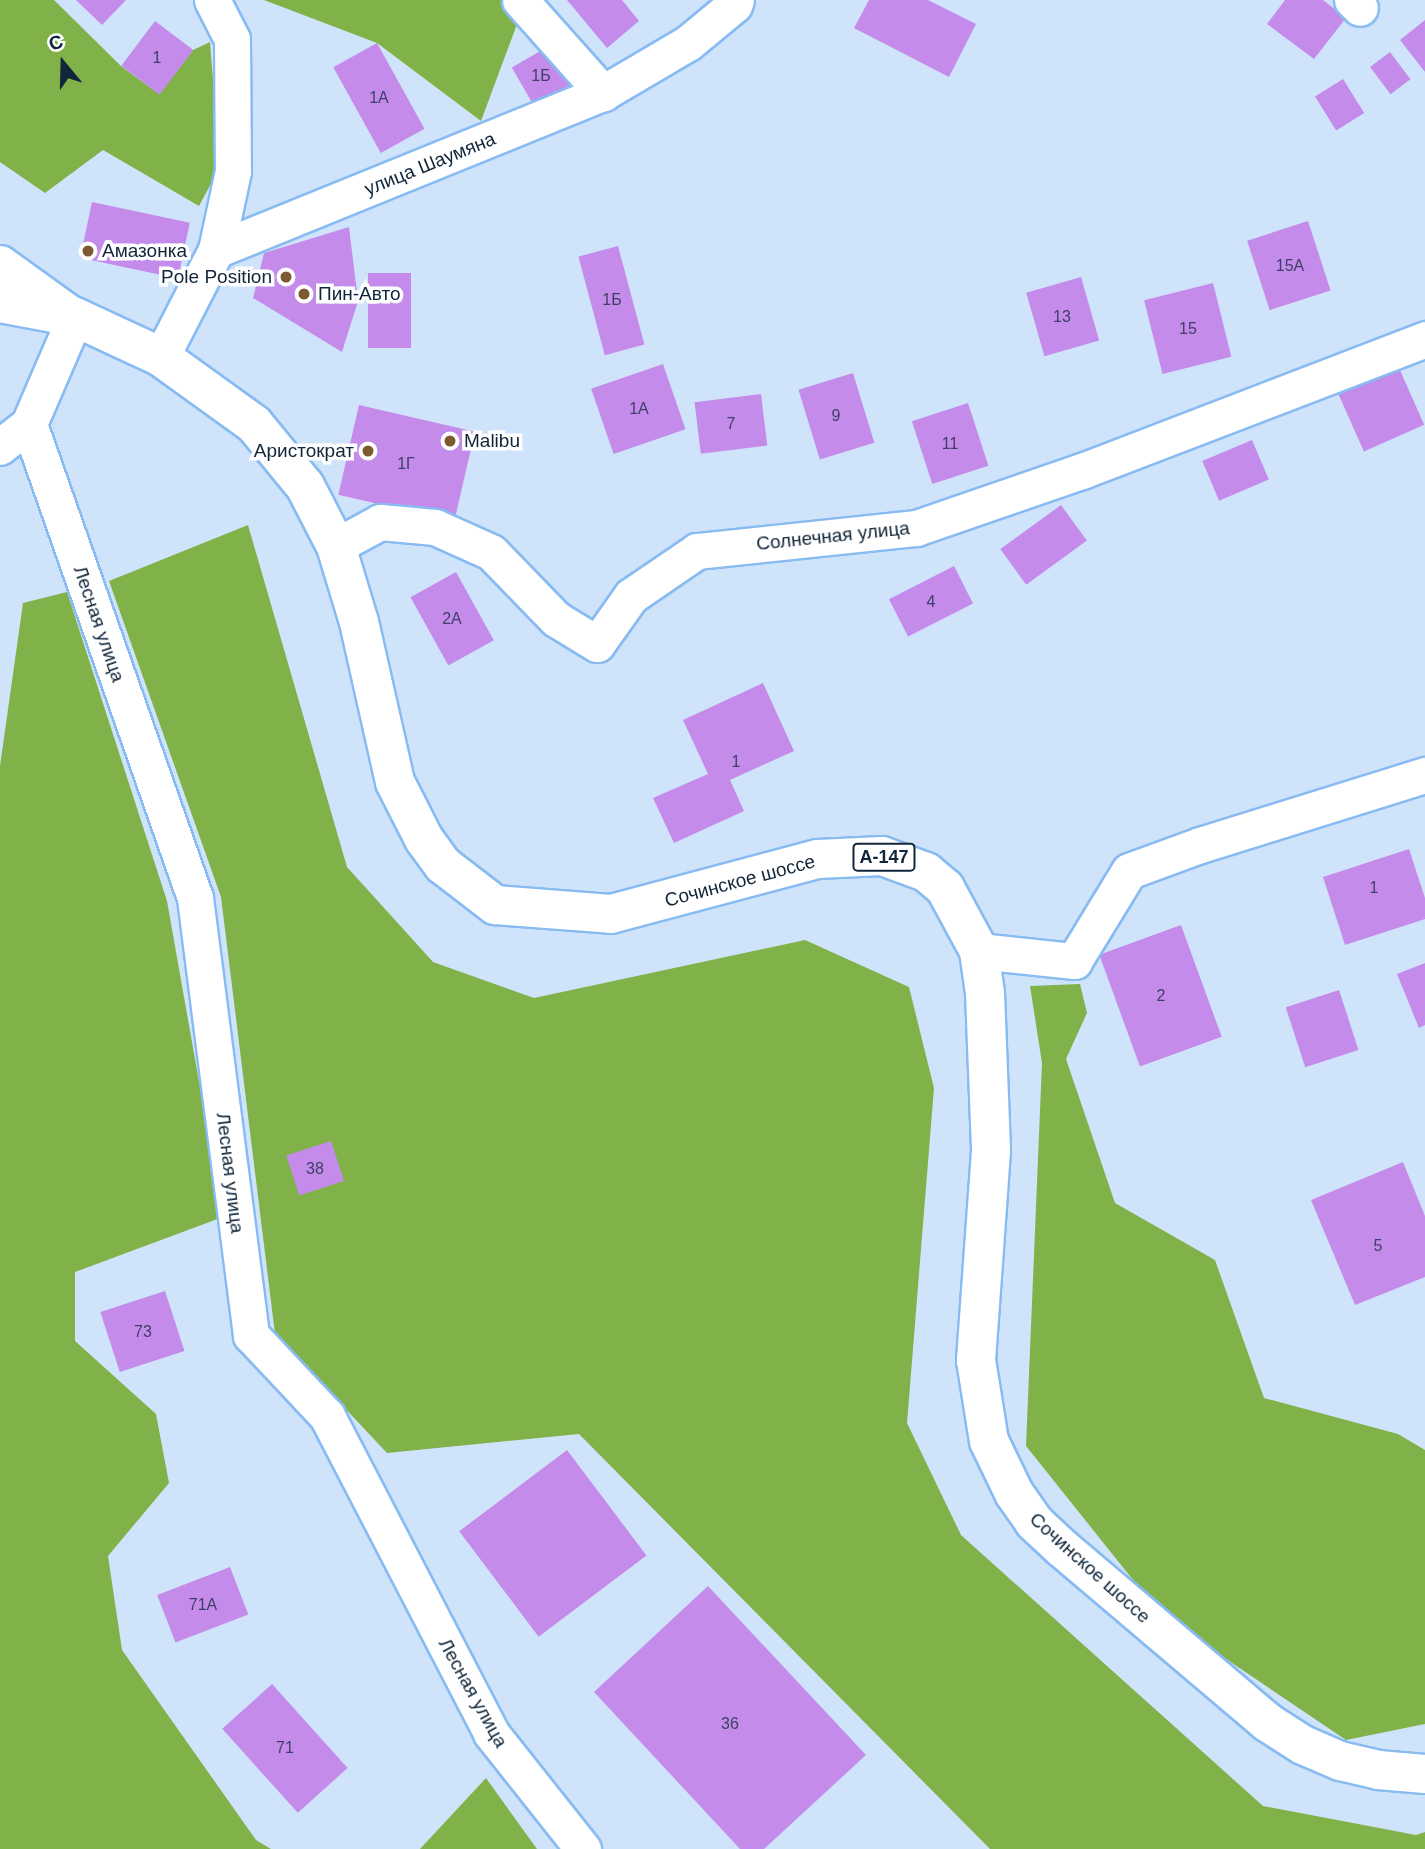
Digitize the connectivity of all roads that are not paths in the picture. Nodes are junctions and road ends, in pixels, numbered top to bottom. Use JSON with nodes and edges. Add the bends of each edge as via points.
{"nodes":[{"id":1,"x":212,"y":0,"type":"edge"},
{"id":2,"x":520,"y":0,"type":"edge"},
{"id":3,"x":736,"y":0,"type":"edge"},
{"id":4,"x":603,"y":93,"type":"junction"},
{"id":5,"x":216,"y":250,"type":"junction"},
{"id":6,"x":0,"y":263,"type":"edge"},
{"id":7,"x":17,"y":305,"type":"edge"},
{"id":8,"x":75,"y":317,"type":"junction"},
{"id":9,"x":1425,"y":339,"type":"edge"},
{"id":10,"x":161,"y":357,"type":"junction"},
{"id":11,"x":29,"y":424,"type":"junction"},
{"id":12,"x":0,"y":447,"type":"edge"},
{"id":13,"x":336,"y":546,"type":"junction"},
{"id":14,"x":1425,"y":775,"type":"edge"},
{"id":15,"x":979,"y":951,"type":"junction"},
{"id":16,"x":1425,"y":1774,"type":"edge"},
{"id":17,"x":583,"y":1849,"type":"edge"}],
"edges":[{"from":1,"to":5,"type":"street","via":[[232,39],[233,171]]},
{"from":2,"to":4,"type":"street"},
{"from":3,"to":4,"type":"street","name":"улица Шаумяна","via":[[688,43]]},
{"from":4,"to":5,"type":"street","name":"улица Шаумяна"},
{"from":5,"to":10,"type":"street"},
{"from":6,"to":8,"type":"street"},
{"from":7,"to":8,"type":"highway","name":"Сочинское шоссе","number":"А-147"},
{"from":8,"to":10,"type":"highway","name":"Сочинское шоссе","number":"А-147"},
{"from":8,"to":11,"type":"street"},
{"from":9,"to":13,"type":"street","name":"Солнечная улица","via":[[1082,471],[916,528],[697,551],[631,596],[597,644],[556,620],[491,552],[435,527],[380,522]]},
{"from":10,"to":13,"type":"highway","name":"Сочинское шоссе","number":"А-147","via":[[254,424],[305,486]]},
{"from":11,"to":12,"type":"street"},
{"from":11,"to":17,"type":"street","name":"Лесная улица","via":[[195,898],[251,1335],[327,1416],[491,1733]]},
{"from":13,"to":15,"type":"highway","name":"Сочинское шоссе","number":"А-147","via":[[359,622],[395,782],[443,865],[495,905],[611,914],[818,859],[882,856],[926,872],[945,888]]},
{"from":14,"to":15,"type":"street","via":[[1129,871],[1074,961]]},
{"from":15,"to":16,"type":"highway","name":"Сочинское шоссе","number":"А-147","via":[[991,1151],[976,1360],[989,1441],[1014,1493],[1034,1522],[1062,1548],[1267,1722],[1303,1745],[1340,1760],[1378,1770]]}]}
